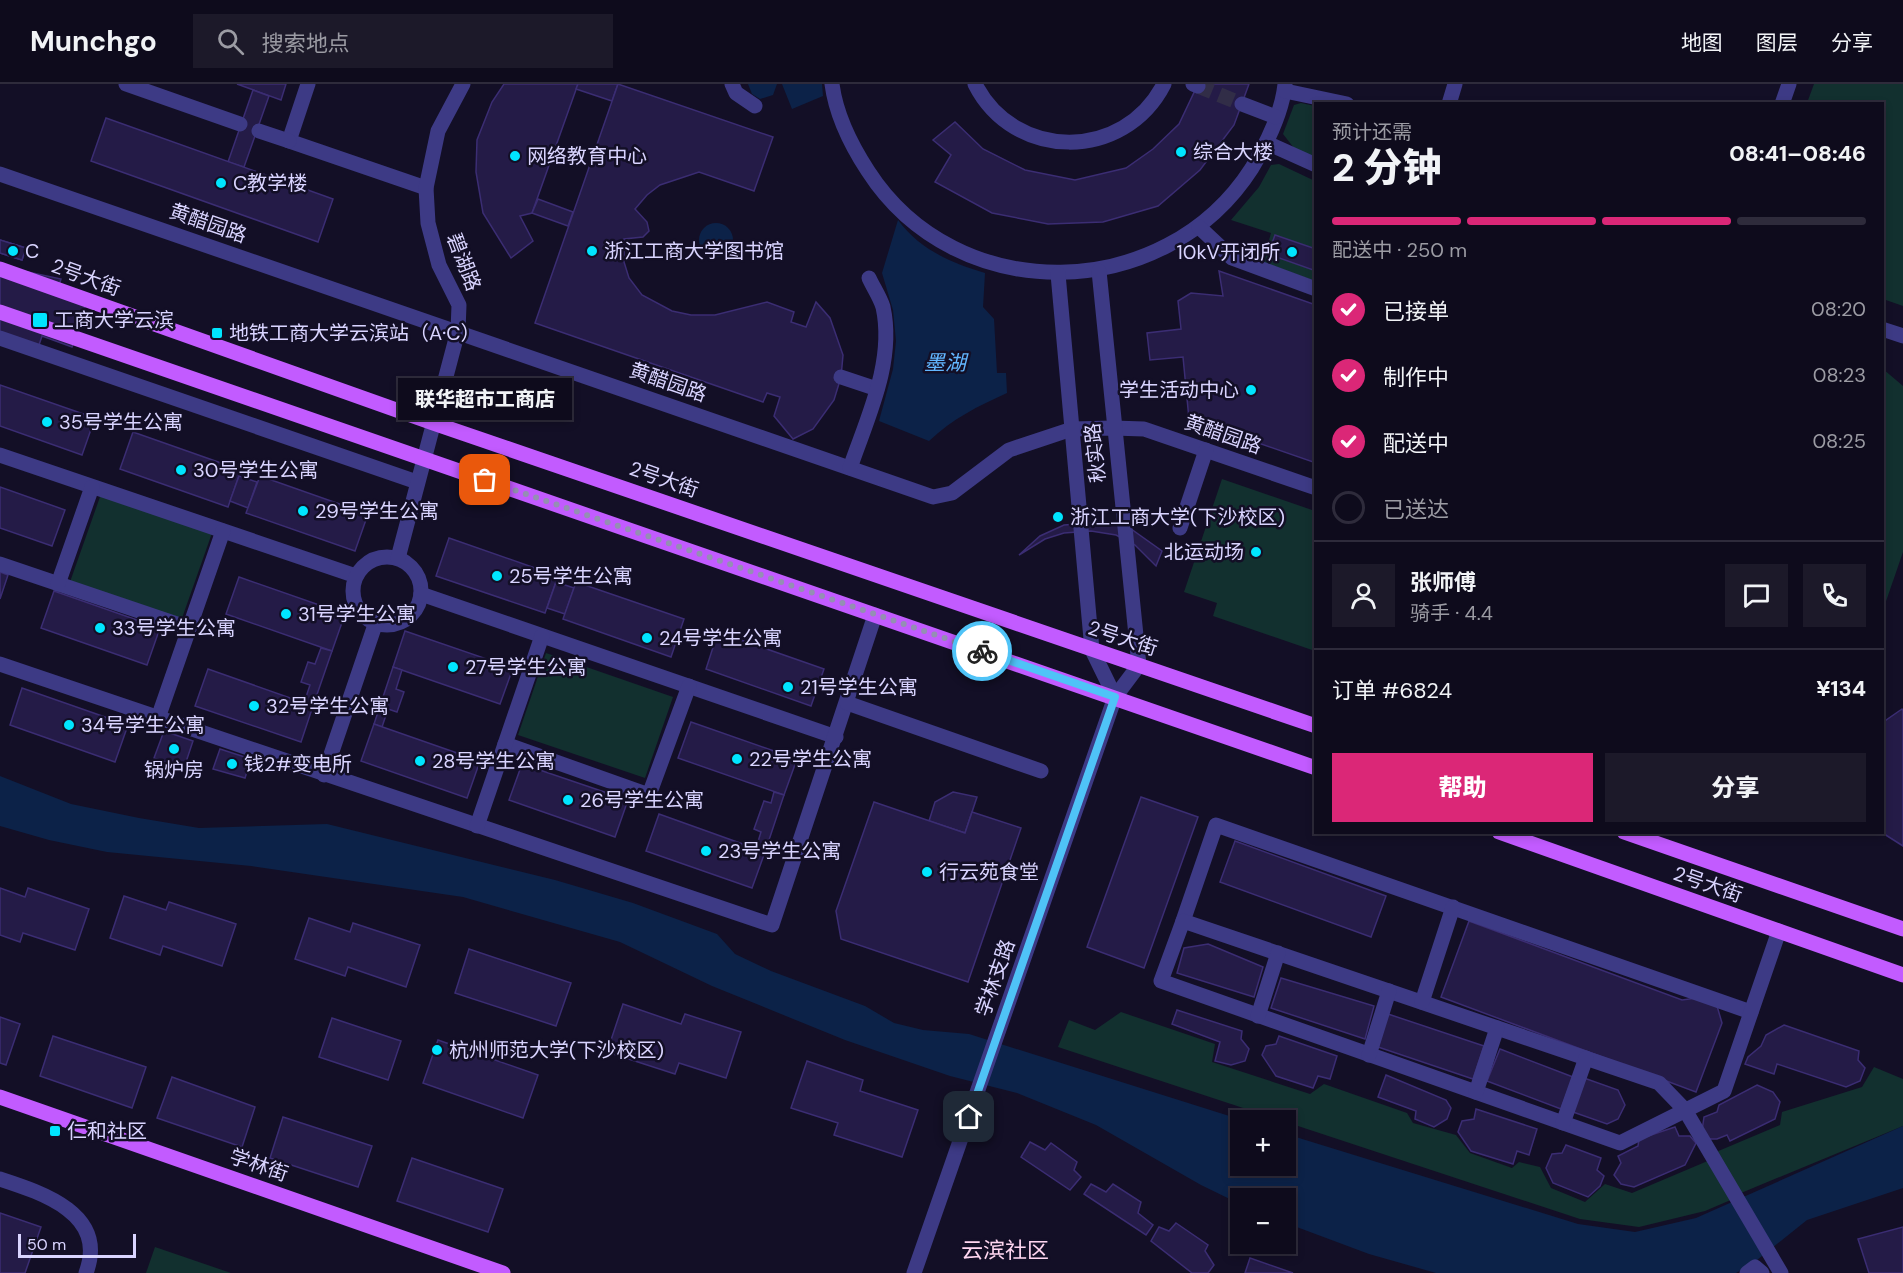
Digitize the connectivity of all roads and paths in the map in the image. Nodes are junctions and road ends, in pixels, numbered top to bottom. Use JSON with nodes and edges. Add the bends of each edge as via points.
{"nodes":[{"id":1,"x":126,"y":84,"type":"edge"},
{"id":2,"x":308,"y":84,"type":"edge"},
{"id":3,"x":464,"y":84,"type":"edge"},
{"id":4,"x":732,"y":84,"type":"edge"},
{"id":5,"x":832,"y":84,"type":"edge"},
{"id":6,"x":975,"y":84,"type":"edge"},
{"id":7,"x":1164,"y":84,"type":"edge"},
{"id":8,"x":1455,"y":84,"type":"edge"},
{"id":9,"x":1789,"y":84,"type":"edge"},
{"id":10,"x":1285,"y":87,"type":"edge"},
{"id":11,"x":1340,"y":102,"type":"edge"},
{"id":12,"x":1450,"y":102,"type":"edge"},
{"id":13,"x":1783,"y":102,"type":"edge"},
{"id":14,"x":1242,"y":104,"type":"tunnel mouth"},
{"id":15,"x":755,"y":106,"type":"dead end"},
{"id":16,"x":1276,"y":117,"type":"junction"},
{"id":17,"x":240,"y":124,"type":"dead end"},
{"id":18,"x":259,"y":131,"type":"dead end"},
{"id":19,"x":290,"y":141,"type":"junction"},
{"id":20,"x":1267,"y":143,"type":"junction"},
{"id":21,"x":1314,"y":164,"type":"edge"},
{"id":22,"x":0,"y":174,"type":"edge"},
{"id":23,"x":426,"y":188,"type":"junction"},
{"id":24,"x":1199,"y":227,"type":"junction"},
{"id":25,"x":0,"y":269,"type":"edge"},
{"id":26,"x":1099,"y":271,"type":"junction"},
{"id":27,"x":1058,"y":274,"type":"junction"},
{"id":28,"x":869,"y":278,"type":"dead end"},
{"id":29,"x":1314,"y":288,"type":"edge"},
{"id":30,"x":0,"y":312,"type":"edge"},
{"id":31,"x":1884,"y":330,"type":"edge"},
{"id":32,"x":458,"y":331,"type":"junction"},
{"id":33,"x":1903,"y":336,"type":"edge"},
{"id":34,"x":0,"y":338,"type":"edge"},
{"id":35,"x":841,"y":377,"type":"dead end"},
{"id":36,"x":877,"y":390,"type":"junction"},
{"id":37,"x":434,"y":423,"type":"junction"},
{"id":38,"x":1113,"y":428,"type":"junction"},
{"id":39,"x":1072,"y":429,"type":"junction"},
{"id":40,"x":1206,"y":450,"type":"junction"},
{"id":41,"x":0,"y":455,"type":"edge"},
{"id":42,"x":423,"y":459,"type":"junction"},
{"id":43,"x":850,"y":468,"type":"junction"},
{"id":44,"x":417,"y":482,"type":"junction"},
{"id":45,"x":92,"y":487,"type":"junction"},
{"id":46,"x":1314,"y":487,"type":"edge"},
{"id":47,"x":1180,"y":528,"type":"dead end"},
{"id":48,"x":223,"y":531,"type":"junction"},
{"id":49,"x":398,"y":558,"type":"junction"},
{"id":50,"x":0,"y":564,"type":"edge"},
{"id":51,"x":356,"y":576,"type":"junction"},
{"id":52,"x":58,"y":584,"type":"junction"},
{"id":53,"x":421,"y":594,"type":"junction"},
{"id":54,"x":875,"y":615,"type":"junction"},
{"id":55,"x":376,"y":622,"type":"junction"},
{"id":56,"x":189,"y":628,"type":"junction"},
{"id":57,"x":542,"y":636,"type":"junction"},
{"id":58,"x":1092,"y":650,"type":"junction"},
{"id":59,"x":0,"y":664,"type":"edge"},
{"id":60,"x":1140,"y":665,"type":"junction"},
{"id":61,"x":689,"y":686,"type":"junction"},
{"id":62,"x":1115,"y":697,"type":"junction"},
{"id":63,"x":847,"y":703,"type":"junction"},
{"id":64,"x":158,"y":718,"type":"junction"},
{"id":65,"x":1314,"y":725,"type":"edge"},
{"id":66,"x":836,"y":736,"type":"junction"},
{"id":67,"x":505,"y":744,"type":"junction"},
{"id":68,"x":1314,"y":767,"type":"edge"},
{"id":69,"x":1041,"y":771,"type":"dead end"},
{"id":70,"x":324,"y":775,"type":"junction"},
{"id":71,"x":477,"y":826,"type":"junction"},
{"id":72,"x":1505,"y":834,"type":"edge"},
{"id":73,"x":1630,"y":834,"type":"edge"},
{"id":74,"x":1453,"y":908,"type":"junction"},
{"id":75,"x":1183,"y":921,"type":"junction"},
{"id":76,"x":1903,"y":929,"type":"edge"},
{"id":77,"x":1779,"y":931,"type":"junction"},
{"id":78,"x":1278,"y":953,"type":"junction"},
{"id":79,"x":1903,"y":975,"type":"edge"},
{"id":80,"x":1389,"y":991,"type":"junction"},
{"id":81,"x":1422,"y":1002,"type":"junction"},
{"id":82,"x":1751,"y":1012,"type":"junction"},
{"id":83,"x":1258,"y":1016,"type":"junction"},
{"id":84,"x":1497,"y":1028,"type":"junction"},
{"id":85,"x":1370,"y":1055,"type":"junction"},
{"id":86,"x":1586,"y":1058,"type":"junction"},
{"id":87,"x":1476,"y":1092,"type":"junction"},
{"id":88,"x":0,"y":1097,"type":"edge"},
{"id":89,"x":1685,"y":1110,"type":"junction"},
{"id":90,"x":1563,"y":1123,"type":"junction"},
{"id":91,"x":0,"y":1179,"type":"edge"},
{"id":92,"x":1781,"y":1272,"type":"edge"},
{"id":93,"x":86,"y":1273,"type":"edge"},
{"id":94,"x":503,"y":1273,"type":"edge"},
{"id":95,"x":914,"y":1273,"type":"edge"},
{"id":96,"x":1747,"y":1273,"type":"edge"},
{"id":97,"x":1762,"y":1273,"type":"edge"}],
"edges":[{"from":1,"to":17,"type":"street"},
{"from":2,"to":19,"type":"street"},
{"from":3,"to":23,"type":"street","name":"碧湖路","via":[[438,131]]},
{"from":4,"to":15,"type":"street","via":[[736,93]]},
{"from":5,"to":27,"type":"street","via":[[850,144],[878,187],[915,224],[958,251],[989,262]]},
{"from":6,"to":7,"type":"street","via":[[995,112],[1021,132],[1053,142],[1086,142],[1117,132],[1144,113]]},
{"from":8,"to":12,"type":"street"},
{"from":9,"to":13,"type":"street"},
{"from":10,"to":11,"type":"street"},
{"from":10,"to":16,"type":"street"},
{"from":14,"to":16,"type":"street"},
{"from":16,"to":20,"type":"street"},
{"from":18,"to":19,"type":"street"},
{"from":19,"to":23,"type":"street"},
{"from":20,"to":21,"type":"street"},
{"from":20,"to":24,"type":"street","via":[[1238,189]]},
{"from":22,"to":32,"type":"street","name":"黄醋园路"},
{"from":23,"to":32,"type":"street","name":"碧湖路","via":[[428,223],[438,265],[459,305]]},
{"from":24,"to":26,"type":"street","via":[[1151,255]]},
{"from":24,"to":29,"type":"street","via":[[1232,258]]},
{"from":25,"to":37,"type":"main road","name":"2号大街"},
{"from":26,"to":27,"type":"street"},
{"from":26,"to":38,"type":"street","name":"秋实路"},
{"from":27,"to":39,"type":"street","name":"秋实路"},
{"from":28,"to":36,"type":"street","via":[[882,305],[886,332]]},
{"from":30,"to":42,"type":"main road"},
{"from":31,"to":33,"type":"street"},
{"from":32,"to":37,"type":"street","name":"碧湖路"},
{"from":32,"to":43,"type":"street","name":"黄醋园路"},
{"from":34,"to":44,"type":"street"},
{"from":35,"to":36,"type":"street"},
{"from":36,"to":43,"type":"street"},
{"from":37,"to":42,"type":"street","name":"碧湖路"},
{"from":37,"to":58,"type":"main road","name":"2号大街"},
{"from":38,"to":39,"type":"street","name":"黄醋园路"},
{"from":38,"to":40,"type":"street","name":"黄醋园路","via":[[1144,429]]},
{"from":38,"to":60,"type":"street","name":"秋实路"},
{"from":39,"to":43,"type":"street","name":"黄醋园路","via":[[1009,450],[952,493],[933,497]]},
{"from":39,"to":58,"type":"street","name":"秋实路"},
{"from":40,"to":46,"type":"street","name":"黄醋园路"},
{"from":40,"to":47,"type":"street"},
{"from":41,"to":45,"type":"street"},
{"from":42,"to":44,"type":"street","name":"碧湖路"},
{"from":42,"to":54,"type":"main road"},
{"from":44,"to":49,"type":"street","name":"碧湖路"},
{"from":45,"to":48,"type":"street"},
{"from":45,"to":52,"type":"street"},
{"from":48,"to":51,"type":"street"},
{"from":48,"to":56,"type":"street"},
{"from":49,"to":51,"type":"street","via":[[376,558]]},
{"from":49,"to":53,"type":"street","via":[[416,573]]},
{"from":50,"to":52,"type":"street"},
{"from":51,"to":55,"type":"street","via":[[356,604],[362,614]]},
{"from":52,"to":56,"type":"street"},
{"from":53,"to":55,"type":"street","via":[[418,605],[403,621]]},
{"from":53,"to":57,"type":"street"},
{"from":54,"to":62,"type":"main road"},
{"from":54,"to":63,"type":"street"},
{"from":55,"to":70,"type":"street"},
{"from":56,"to":64,"type":"street"},
{"from":57,"to":61,"type":"street"},
{"from":57,"to":67,"type":"street"},
{"from":58,"to":60,"type":"main road","name":"2号大街"},
{"from":58,"to":62,"type":"street","name":"秋实路"},
{"from":59,"to":64,"type":"street"},
{"from":60,"to":62,"type":"street"},
{"from":60,"to":65,"type":"main road","name":"2号大街"},
{"from":61,"to":66,"type":"street"},
{"from":61,"to":67,"type":"street","via":[[650,795]]},
{"from":62,"to":68,"type":"main road"},
{"from":62,"to":95,"type":"street","name":"学林支路"},
{"from":63,"to":66,"type":"street"},
{"from":63,"to":69,"type":"street"},
{"from":64,"to":70,"type":"street"},
{"from":66,"to":71,"type":"street","via":[[772,925]]},
{"from":67,"to":71,"type":"street"},
{"from":70,"to":71,"type":"street"},
{"from":72,"to":77,"type":"main road","name":"2号大街"},
{"from":73,"to":76,"type":"main road","name":"2号大街"},
{"from":74,"to":75,"type":"street","via":[[1216,825]]},
{"from":74,"to":81,"type":"street"},
{"from":74,"to":82,"type":"street"},
{"from":75,"to":78,"type":"street"},
{"from":75,"to":83,"type":"street","via":[[1161,981]]},
{"from":77,"to":79,"type":"main road","name":"2号大街"},
{"from":77,"to":82,"type":"street"},
{"from":78,"to":80,"type":"street"},
{"from":78,"to":83,"type":"street"},
{"from":80,"to":81,"type":"street"},
{"from":80,"to":85,"type":"street"},
{"from":81,"to":84,"type":"street"},
{"from":82,"to":89,"type":"street","via":[[1724,1091]]},
{"from":83,"to":85,"type":"street"},
{"from":84,"to":86,"type":"street"},
{"from":84,"to":87,"type":"street"},
{"from":85,"to":87,"type":"street"},
{"from":86,"to":89,"type":"street","via":[[1659,1083]]},
{"from":86,"to":90,"type":"street"},
{"from":87,"to":90,"type":"street"},
{"from":88,"to":94,"type":"main road","name":"学林街"},
{"from":89,"to":90,"type":"street","via":[[1620,1143]]},
{"from":89,"to":92,"type":"street"},
{"from":91,"to":93,"type":"street","via":[[41,1193],[63,1205],[80,1221],[90,1242],[91,1261]]},
{"from":96,"to":97,"type":"street","via":[[1755,1267]]}]}
